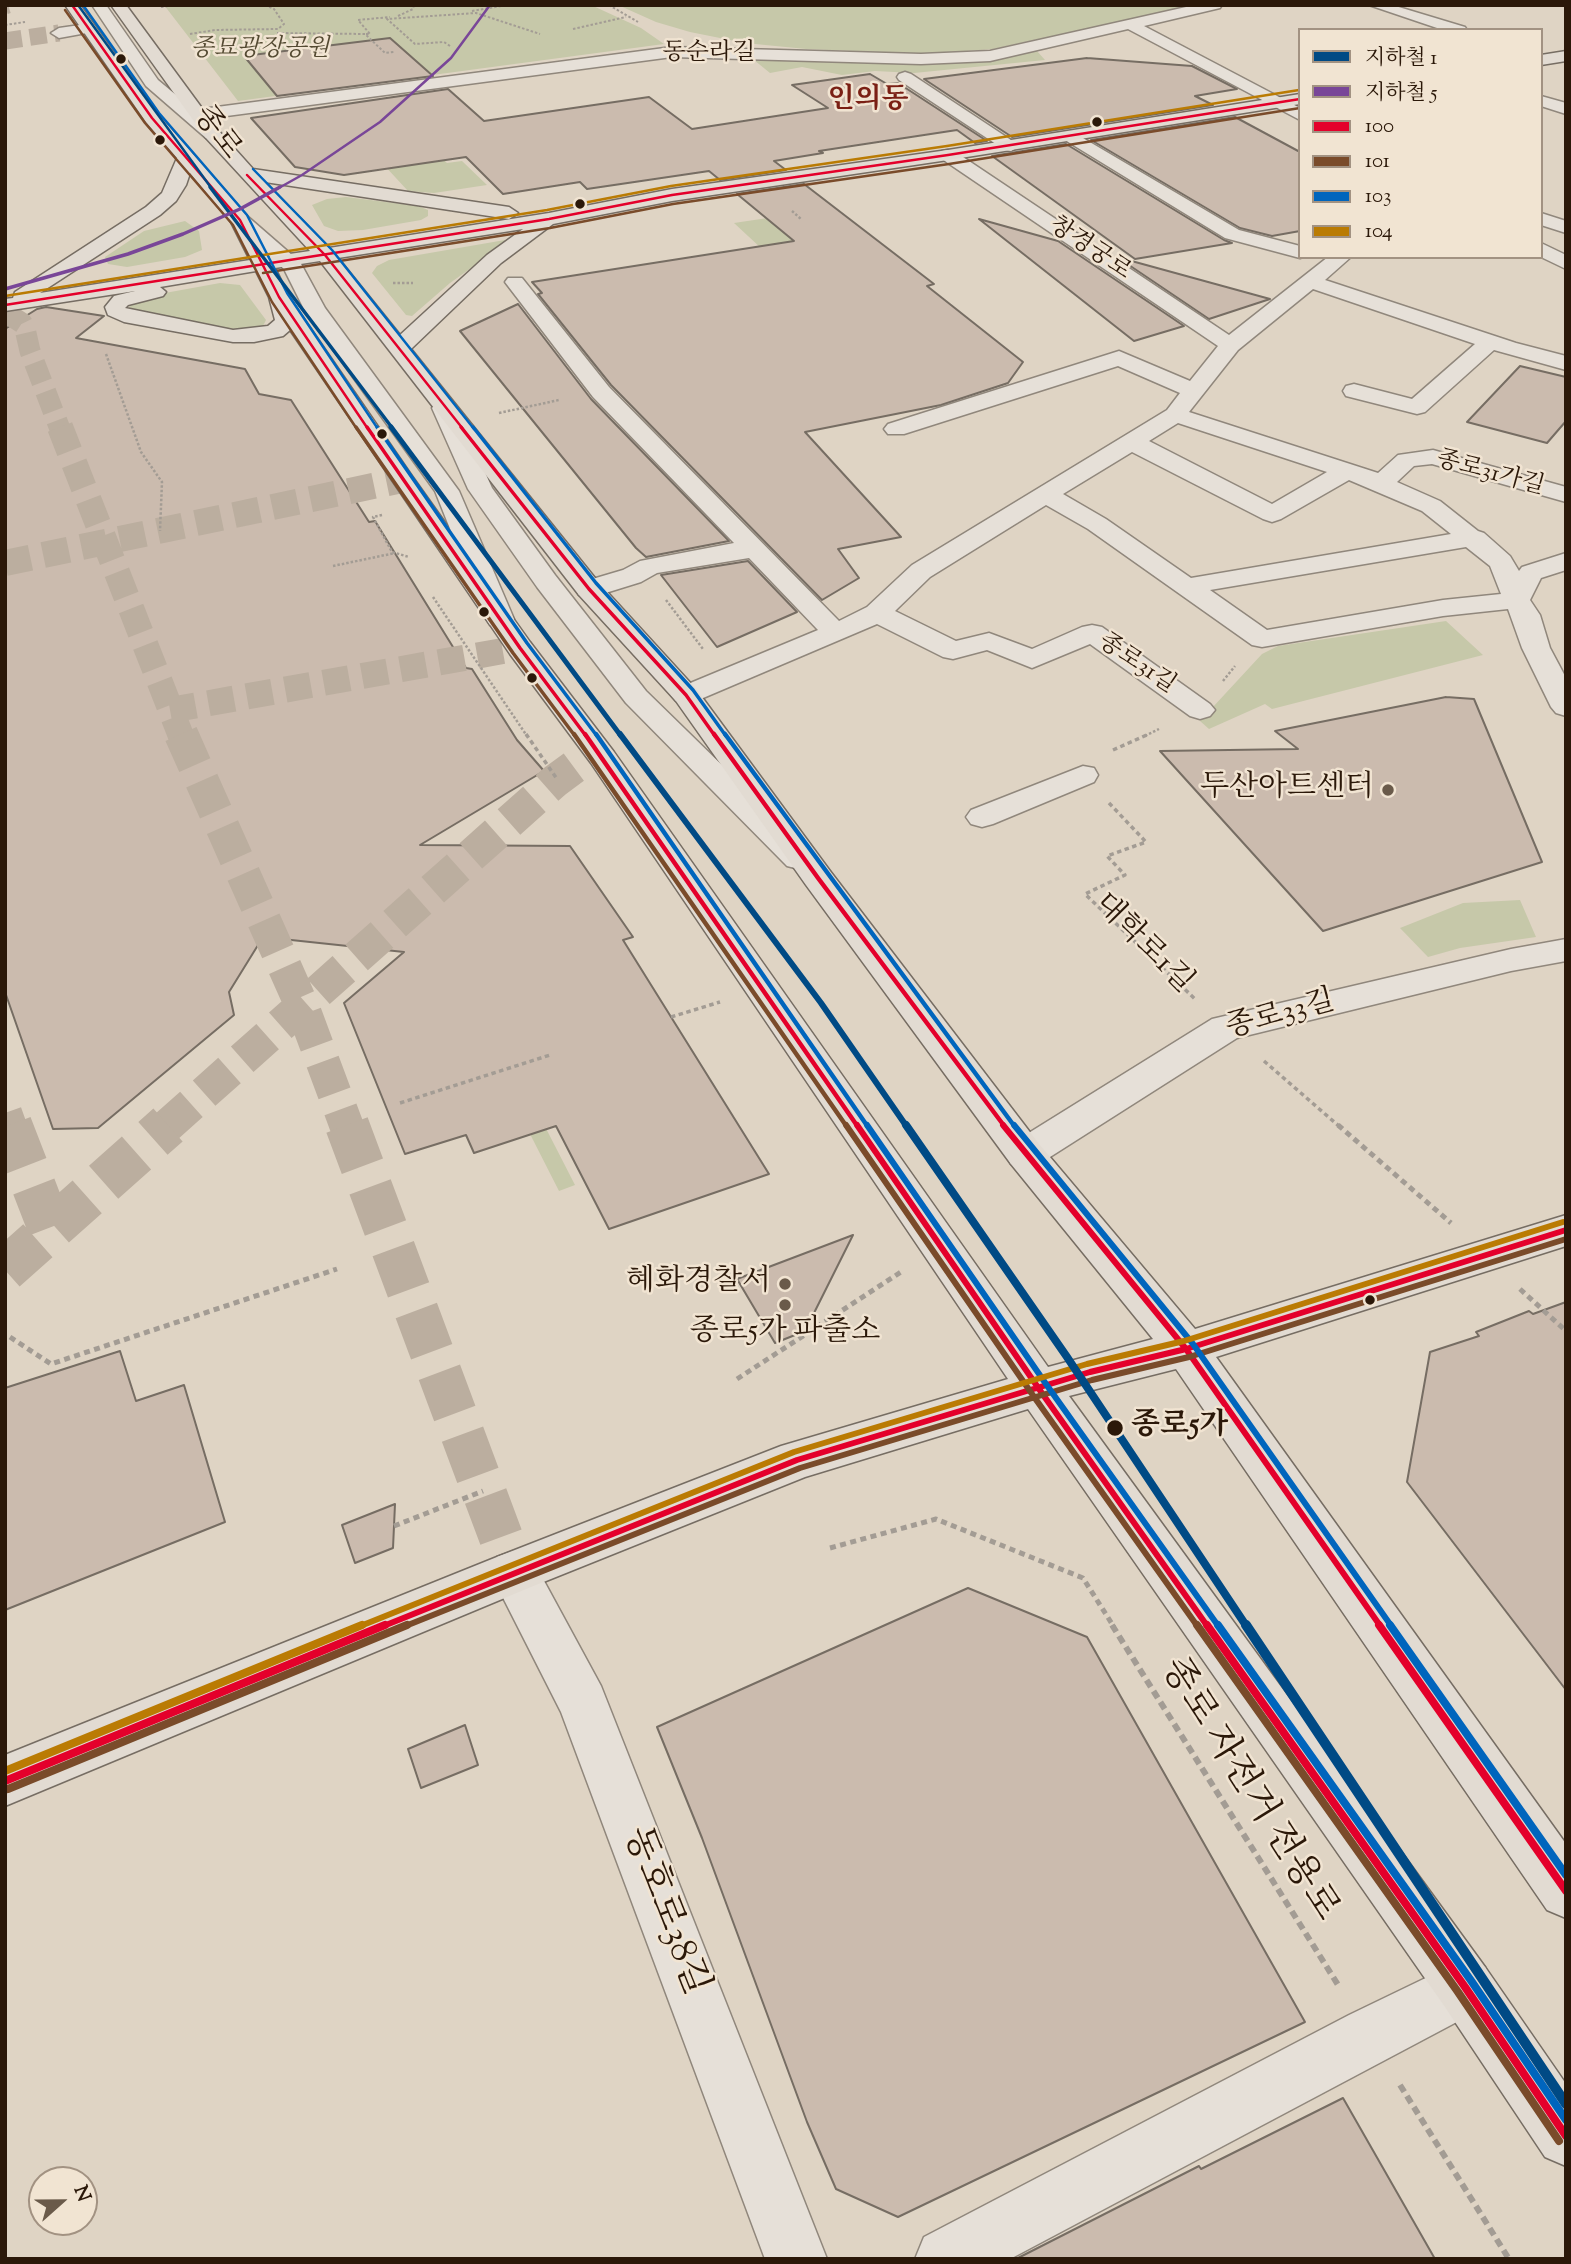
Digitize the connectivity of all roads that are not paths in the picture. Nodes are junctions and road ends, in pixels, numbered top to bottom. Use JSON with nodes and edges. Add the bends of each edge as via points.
{"nodes":[{"id":1,"x":72,"y":5,"type":"edge"},
{"id":2,"x":86,"y":5,"type":"edge"},
{"id":3,"x":99,"y":5,"type":"edge"},
{"id":4,"x":118,"y":5,"type":"edge"},
{"id":5,"x":1215,"y":5,"type":"edge"},
{"id":6,"x":1376,"y":5,"type":"edge"},
{"id":7,"x":1132,"y":25,"type":"junction"},
{"id":8,"x":1453,"y":28,"type":"edge"},
{"id":9,"x":87,"y":29,"type":"junction"},
{"id":10,"x":59,"y":33,"type":"tunnel mouth"},
{"id":11,"x":905,"y":77,"type":"dead end"},
{"id":12,"x":127,"y":83,"type":"junction"},
{"id":13,"x":1298,"y":99,"type":"edge"},
{"id":14,"x":1543,"y":102,"type":"edge"},
{"id":15,"x":1277,"y":103,"type":"junction"},
{"id":16,"x":1566,"y":110,"type":"edge"},
{"id":17,"x":200,"y":114,"type":"junction"},
{"id":18,"x":1298,"y":117,"type":"edge"},
{"id":19,"x":1543,"y":117,"type":"edge"},
{"id":20,"x":212,"y":134,"type":"junction"},
{"id":21,"x":1071,"y":136,"type":"junction"},
{"id":22,"x":1011,"y":146,"type":"junction"},
{"id":23,"x":948,"y":156,"type":"junction"},
{"id":24,"x":186,"y":159,"type":"junction"},
{"id":25,"x":247,"y":174,"type":"junction"},
{"id":26,"x":292,"y":219,"type":"junction"},
{"id":27,"x":549,"y":219,"type":"junction"},
{"id":28,"x":240,"y":220,"type":"junction"},
{"id":29,"x":1543,"y":220,"type":"edge"},
{"id":30,"x":1566,"y":227,"type":"edge"},
{"id":31,"x":386,"y":244,"type":"junction"},
{"id":32,"x":1543,"y":250,"type":"edge"},
{"id":33,"x":1298,"y":251,"type":"edge"},
{"id":34,"x":325,"y":255,"type":"junction"},
{"id":35,"x":1331,"y":259,"type":"edge"},
{"id":36,"x":290,"y":263,"type":"junction"},
{"id":37,"x":1566,"y":263,"type":"edge"},
{"id":38,"x":264,"y":268,"type":"junction"},
{"id":39,"x":515,"y":282,"type":"dead end"},
{"id":40,"x":1311,"y":282,"type":"junction"},
{"id":41,"x":279,"y":297,"type":"junction"},
{"id":42,"x":8,"y":304,"type":"edge"},
{"id":43,"x":1490,"y":342,"type":"junction"},
{"id":44,"x":1230,"y":345,"type":"junction"},
{"id":45,"x":399,"y":348,"type":"junction"},
{"id":46,"x":1566,"y":363,"type":"edge"},
{"id":47,"x":1195,"y":391,"type":"junction"},
{"id":48,"x":1354,"y":391,"type":"dead end"},
{"id":49,"x":444,"y":408,"type":"junction"},
{"id":50,"x":1175,"y":415,"type":"junction"},
{"id":51,"x":896,"y":429,"type":"dead end"},
{"id":52,"x":1132,"y":442,"type":"junction"},
{"id":53,"x":1354,"y":445,"type":"dead end"},
{"id":54,"x":1338,"y":468,"type":"junction"},
{"id":55,"x":1381,"y":483,"type":"junction"},
{"id":56,"x":1046,"y":495,"type":"junction"},
{"id":57,"x":1566,"y":495,"type":"edge"},
{"id":58,"x":1475,"y":538,"type":"junction"},
{"id":59,"x":755,"y":551,"type":"junction"},
{"id":60,"x":1566,"y":561,"type":"edge"},
{"id":61,"x":1189,"y":586,"type":"junction"},
{"id":62,"x":589,"y":589,"type":"junction"},
{"id":63,"x":1516,"y":600,"type":"junction"},
{"id":64,"x":877,"y":613,"type":"junction"},
{"id":65,"x":500,"y":619,"type":"junction"},
{"id":66,"x":836,"y":633,"type":"junction"},
{"id":67,"x":686,"y":695,"type":"junction"},
{"id":68,"x":1566,"y":707,"type":"edge"},
{"id":69,"x":1200,"y":710,"type":"road end"},
{"id":70,"x":1083,"y":775,"type":"road end"},
{"id":71,"x":982,"y":817,"type":"dead end"},
{"id":72,"x":818,"y":877,"type":"junction"},
{"id":73,"x":1566,"y":950,"type":"edge"},
{"id":74,"x":1025,"y":1154,"type":"junction"},
{"id":75,"x":1566,"y":1230,"type":"edge"},
{"id":76,"x":1186,"y":1349,"type":"junction"},
{"id":77,"x":1039,"y":1389,"type":"junction"},
{"id":78,"x":514,"y":1573,"type":"junction"},
{"id":79,"x":5,"y":1781,"type":"edge"},
{"id":80,"x":1566,"y":1891,"type":"edge"},
{"id":81,"x":1465,"y":1987,"type":"junction"},
{"id":82,"x":1566,"y":2136,"type":"edge"},
{"id":83,"x":796,"y":2259,"type":"edge"},
{"id":84,"x":946,"y":2259,"type":"edge"}],
"edges":[{"from":1,"to":9,"type":"main road","name":"종로"},
{"from":2,"to":12,"type":"street","via":[[116,51]]},
{"from":3,"to":20,"type":"street","via":[[152,83]]},
{"from":4,"to":17,"type":"main road","name":"종로"},
{"from":5,"to":7,"type":"street","name":"동순라길"},
{"from":6,"to":8,"type":"street"},
{"from":7,"to":15,"type":"street"},
{"from":7,"to":17,"type":"street","name":"동순라길","via":[[1012,52],[938,59],[673,52]]},
{"from":9,"to":10,"type":"street"},
{"from":9,"to":12,"type":"main road","name":"종로"},
{"from":11,"to":22,"type":"street"},
{"from":12,"to":24,"type":"main road","name":"종로"},
{"from":13,"to":15,"type":"main road"},
{"from":14,"to":16,"type":"street"},
{"from":15,"to":18,"type":"street"},
{"from":15,"to":21,"type":"main road"},
{"from":16,"to":19,"type":"street"},
{"from":17,"to":20,"type":"main road","name":"종로"},
{"from":20,"to":25,"type":"main road","name":"종로"},
{"from":21,"to":22,"type":"main road"},
{"from":21,"to":33,"type":"street","via":[[1232,234]]},
{"from":22,"to":23,"type":"main road"},
{"from":23,"to":27,"type":"main road","via":[[672,195]]},
{"from":23,"to":44,"type":"street","name":"창경궁로"},
{"from":24,"to":28,"type":"main road","name":"종로"},
{"from":24,"to":42,"type":"main road","via":[[177,185],[153,211]]},
{"from":25,"to":26,"type":"main road","name":"종로"},
{"from":25,"to":27,"type":"main road"},
{"from":26,"to":31,"type":"main road","via":[[301,204],[340,194],[429,204],[450,216],[444,223]]},
{"from":26,"to":34,"type":"main road","name":"종로"},
{"from":27,"to":31,"type":"main road"},
{"from":27,"to":45,"type":"main road","via":[[495,259]]},
{"from":28,"to":36,"type":"street"},
{"from":28,"to":38,"type":"main road","name":"종로"},
{"from":29,"to":30,"type":"street"},
{"from":31,"to":34,"type":"main road"},
{"from":32,"to":37,"type":"street"},
{"from":34,"to":36,"type":"main road"},
{"from":34,"to":45,"type":"main road","name":"종로"},
{"from":35,"to":40,"type":"street"},
{"from":36,"to":38,"type":"main road"},
{"from":36,"to":65,"type":"street","via":[[316,309],[447,491]]},
{"from":38,"to":41,"type":"main road","name":"종로"},
{"from":38,"to":41,"type":"main road","via":[[135,296],[117,303],[115,311],[193,330],[254,336],[285,324]]},
{"from":38,"to":42,"type":"main road"},
{"from":39,"to":59,"type":"street","via":[[601,392]]},
{"from":40,"to":43,"type":"street"},
{"from":40,"to":44,"type":"street"},
{"from":41,"to":65,"type":"main road","name":"종로"},
{"from":43,"to":46,"type":"street"},
{"from":43,"to":48,"type":"street","via":[[1417,407]]},
{"from":44,"to":47,"type":"street"},
{"from":45,"to":49,"type":"main road","name":"종로"},
{"from":47,"to":50,"type":"street"},
{"from":47,"to":51,"type":"street","via":[[1119,358]]},
{"from":49,"to":62,"type":"main road","name":"종로"},
{"from":49,"to":72,"type":"street","via":[[480,489],[636,697]]},
{"from":50,"to":52,"type":"street"},
{"from":50,"to":54,"type":"street"},
{"from":52,"to":54,"type":"street","via":[[1272,514]]},
{"from":52,"to":56,"type":"street"},
{"from":53,"to":54,"type":"street"},
{"from":54,"to":55,"type":"street"},
{"from":55,"to":57,"type":"street","name":"종로31가길","via":[[1407,460],[1433,457]]},
{"from":55,"to":58,"type":"street","via":[[1431,506]]},
{"from":56,"to":61,"type":"street"},
{"from":56,"to":64,"type":"street","via":[[921,571]]},
{"from":58,"to":61,"type":"street"},
{"from":58,"to":63,"type":"street","via":[[1501,562]]},
{"from":59,"to":62,"type":"street","via":[[649,568]]},
{"from":59,"to":66,"type":"street"},
{"from":60,"to":63,"type":"street","via":[[1531,573]]},
{"from":61,"to":63,"type":"street","via":[[1262,639]]},
{"from":62,"to":67,"type":"main road","name":"종로"},
{"from":63,"to":68,"type":"street"},
{"from":64,"to":66,"type":"street"},
{"from":64,"to":69,"type":"street","name":"종로31길","via":[[953,651],[989,641],[1032,659],[1092,633]]},
{"from":65,"to":77,"type":"main road","name":"종로","via":[[603,758]]},
{"from":66,"to":67,"type":"street"},
{"from":67,"to":72,"type":"main road","name":"종로"},
{"from":70,"to":71,"type":"street"},
{"from":72,"to":74,"type":"main road","name":"종로"},
{"from":73,"to":74,"type":"street","name":"종로33길","via":[[1226,1028]]},
{"from":74,"to":76,"type":"main road","name":"종로"},
{"from":75,"to":76,"type":"main road"},
{"from":76,"to":77,"type":"main road"},
{"from":76,"to":80,"type":"main road","name":"종로"},
{"from":77,"to":78,"type":"main road","via":[[797,1460]]},
{"from":77,"to":81,"type":"main road","name":"종로"},
{"from":78,"to":79,"type":"main road"},
{"from":78,"to":83,"type":"street","name":"동호로38길","via":[[583,1703]]},
{"from":81,"to":82,"type":"main road","name":"종로"},
{"from":81,"to":84,"type":"street"}]}
